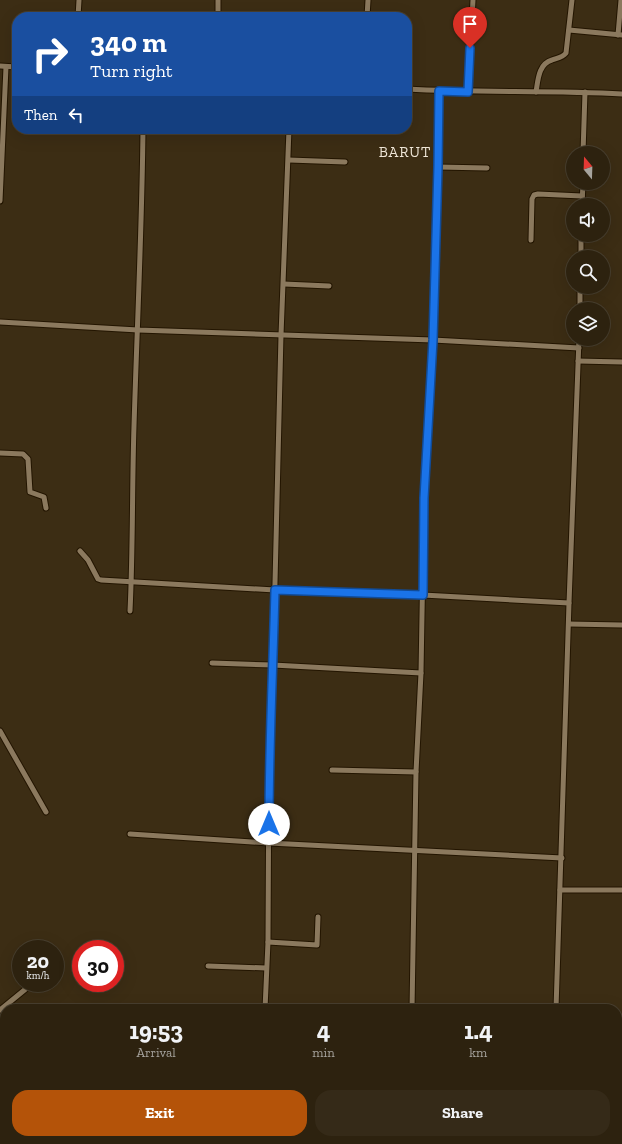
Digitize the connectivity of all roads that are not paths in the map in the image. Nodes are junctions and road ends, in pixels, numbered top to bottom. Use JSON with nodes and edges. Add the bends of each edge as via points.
{"nodes":[{"id":1,"x":79,"y":0,"type":"edge"},
{"id":2,"x":218,"y":0,"type":"edge"},
{"id":3,"x":368,"y":0,"type":"edge"},
{"id":4,"x":473,"y":0,"type":"edge"},
{"id":5,"x":572,"y":0,"type":"edge"},
{"id":6,"x":621,"y":0,"type":"edge"},
{"id":7,"x":78,"y":12,"type":"edge"},
{"id":8,"x":218,"y":12,"type":"edge"},
{"id":9,"x":368,"y":12,"type":"edge"},
{"id":10,"x":569,"y":30,"type":"junction"},
{"id":11,"x":620,"y":35,"type":"edge"},
{"id":12,"x":0,"y":66,"type":"edge"},
{"id":13,"x":6,"y":67,"type":"junction"},
{"id":14,"x":12,"y":67,"type":"edge"},
{"id":15,"x":412,"y":89,"type":"edge"},
{"id":16,"x":439,"y":91,"type":"junction"},
{"id":17,"x":468,"y":92,"type":"junction"},
{"id":18,"x":536,"y":92,"type":"junction"},
{"id":19,"x":585,"y":92,"type":"junction"},
{"id":20,"x":622,"y":94,"type":"edge"},
{"id":21,"x":143,"y":134,"type":"edge"},
{"id":22,"x":289,"y":134,"type":"edge"},
{"id":23,"x":583,"y":146,"type":"edge"},
{"id":24,"x":289,"y":160,"type":"junction"},
{"id":25,"x":345,"y":162,"type":"dead end"},
{"id":26,"x":438,"y":167,"type":"junction"},
{"id":27,"x":487,"y":168,"type":"dead end"},
{"id":28,"x":582,"y":190,"type":"edge"},
{"id":29,"x":582,"y":196,"type":"joint"},
{"id":30,"x":0,"y":201,"type":"edge"},
{"id":31,"x":531,"y":240,"type":"dead end"},
{"id":32,"x":284,"y":284,"type":"junction"},
{"id":33,"x":329,"y":286,"type":"dead end"},
{"id":34,"x":0,"y":322,"type":"edge"},
{"id":35,"x":138,"y":330,"type":"junction"},
{"id":36,"x":281,"y":335,"type":"junction"},
{"id":37,"x":433,"y":340,"type":"junction"},
{"id":38,"x":579,"y":348,"type":"joint"},
{"id":39,"x":578,"y":361,"type":"junction"},
{"id":40,"x":622,"y":362,"type":"edge"},
{"id":41,"x":0,"y":453,"type":"edge"},
{"id":42,"x":46,"y":508,"type":"dead end"},
{"id":43,"x":80,"y":551,"type":"dead end"},
{"id":44,"x":131,"y":583,"type":"junction"},
{"id":45,"x":275,"y":590,"type":"junction"},
{"id":46,"x":423,"y":595,"type":"junction"},
{"id":47,"x":569,"y":603,"type":"junction"},
{"id":48,"x":130,"y":611,"type":"dead end"},
{"id":49,"x":569,"y":624,"type":"junction"},
{"id":50,"x":622,"y":625,"type":"edge"},
{"id":51,"x":212,"y":663,"type":"dead end"},
{"id":52,"x":274,"y":665,"type":"junction"},
{"id":53,"x":421,"y":673,"type":"junction"},
{"id":54,"x":0,"y":731,"type":"edge"},
{"id":55,"x":332,"y":770,"type":"dead end"},
{"id":56,"x":416,"y":772,"type":"junction"},
{"id":57,"x":46,"y":812,"type":"dead end"},
{"id":58,"x":130,"y":834,"type":"dead end"},
{"id":59,"x":269,"y":843,"type":"junction"},
{"id":60,"x":415,"y":850,"type":"junction"},
{"id":61,"x":562,"y":858,"type":"junction"},
{"id":62,"x":560,"y":890,"type":"junction"},
{"id":63,"x":622,"y":890,"type":"edge"},
{"id":64,"x":318,"y":917,"type":"dead end"},
{"id":65,"x":268,"y":942,"type":"junction"},
{"id":66,"x":208,"y":966,"type":"dead end"},
{"id":67,"x":266,"y":968,"type":"junction"},
{"id":68,"x":22,"y":992,"type":"edge"},
{"id":69,"x":7,"y":1004,"type":"edge"},
{"id":70,"x":265,"y":1004,"type":"edge"},
{"id":71,"x":412,"y":1004,"type":"edge"},
{"id":72,"x":556,"y":1004,"type":"edge"}],
"edges":[{"from":1,"to":7,"type":"street"},
{"from":2,"to":8,"type":"street"},
{"from":3,"to":9,"type":"street"},
{"from":4,"to":17,"type":"street"},
{"from":5,"to":10,"type":"street"},
{"from":6,"to":11,"type":"street"},
{"from":10,"to":11,"type":"street"},
{"from":10,"to":18,"type":"street","via":[[566,53],[543,65]]},
{"from":12,"to":13,"type":"street"},
{"from":13,"to":14,"type":"street"},
{"from":13,"to":30,"type":"street"},
{"from":15,"to":16,"type":"street"},
{"from":16,"to":17,"type":"street"},
{"from":16,"to":26,"type":"street"},
{"from":17,"to":18,"type":"street"},
{"from":18,"to":19,"type":"street"},
{"from":19,"to":20,"type":"street"},
{"from":19,"to":23,"type":"street"},
{"from":21,"to":35,"type":"street"},
{"from":22,"to":24,"type":"street"},
{"from":24,"to":25,"type":"street"},
{"from":24,"to":32,"type":"street"},
{"from":26,"to":27,"type":"street"},
{"from":26,"to":37,"type":"street"},
{"from":28,"to":29,"type":"street"},
{"from":29,"to":31,"type":"street","via":[[534,195]]},
{"from":32,"to":33,"type":"street"},
{"from":32,"to":36,"type":"street"},
{"from":34,"to":35,"type":"street"},
{"from":35,"to":36,"type":"street"},
{"from":35,"to":44,"type":"street"},
{"from":36,"to":37,"type":"street"},
{"from":36,"to":45,"type":"street"},
{"from":37,"to":38,"type":"street"},
{"from":37,"to":46,"type":"street","via":[[424,498]]},
{"from":38,"to":39,"type":"street"},
{"from":39,"to":40,"type":"street"},
{"from":39,"to":47,"type":"street"},
{"from":41,"to":42,"type":"street","via":[[26,456],[30,492],[44,497]]},
{"from":43,"to":44,"type":"street","via":[[98,579]]},
{"from":44,"to":45,"type":"street"},
{"from":44,"to":48,"type":"street"},
{"from":45,"to":46,"type":"street"},
{"from":45,"to":52,"type":"street"},
{"from":46,"to":47,"type":"street"},
{"from":46,"to":53,"type":"street"},
{"from":47,"to":49,"type":"street"},
{"from":49,"to":50,"type":"street"},
{"from":49,"to":61,"type":"street"},
{"from":51,"to":52,"type":"street"},
{"from":52,"to":53,"type":"street"},
{"from":52,"to":59,"type":"street","via":[[269,751]]},
{"from":53,"to":56,"type":"street"},
{"from":54,"to":57,"type":"street"},
{"from":55,"to":56,"type":"street"},
{"from":56,"to":60,"type":"street"},
{"from":58,"to":59,"type":"street"},
{"from":59,"to":60,"type":"street"},
{"from":59,"to":65,"type":"street"},
{"from":60,"to":61,"type":"street"},
{"from":60,"to":71,"type":"street"},
{"from":61,"to":62,"type":"street"},
{"from":62,"to":63,"type":"street"},
{"from":62,"to":72,"type":"street"},
{"from":64,"to":65,"type":"street","via":[[317,945]]},
{"from":65,"to":67,"type":"street"},
{"from":66,"to":67,"type":"street"},
{"from":67,"to":70,"type":"street"},
{"from":68,"to":69,"type":"street"}]}
